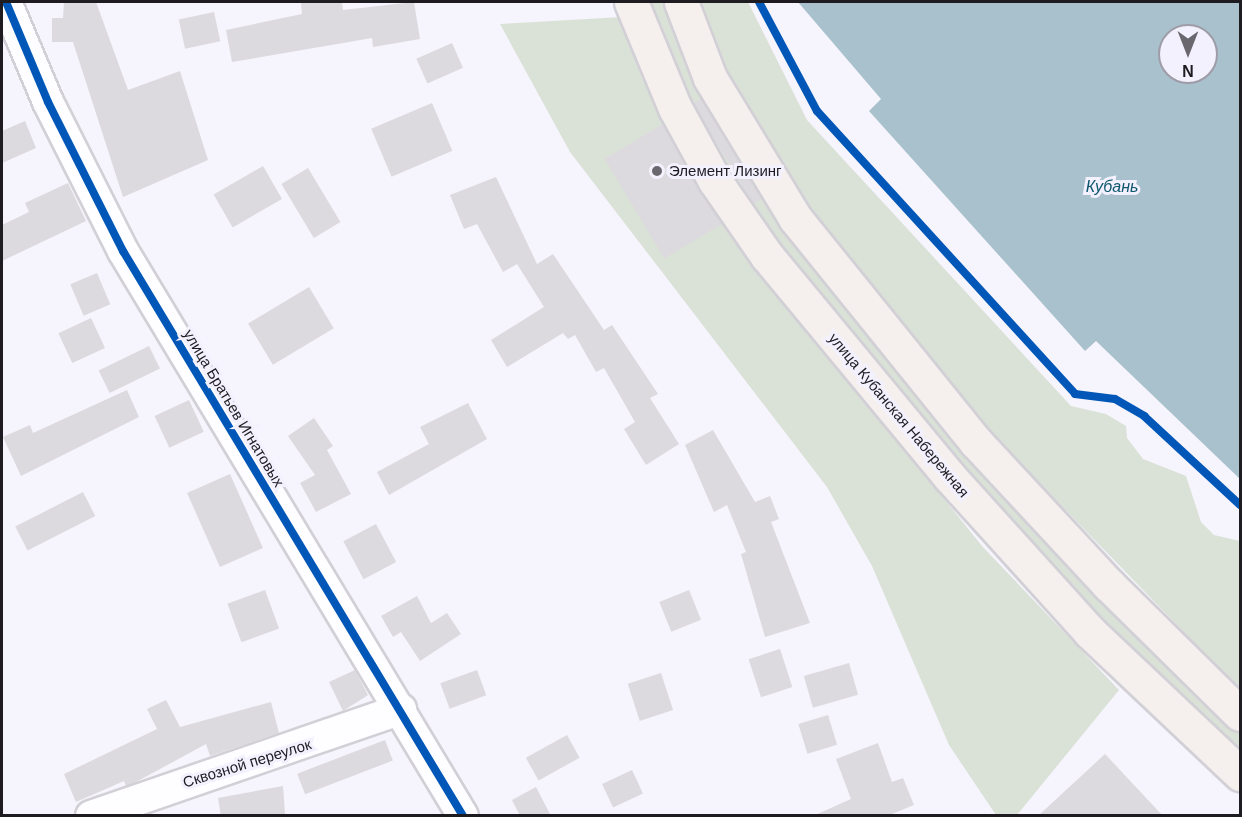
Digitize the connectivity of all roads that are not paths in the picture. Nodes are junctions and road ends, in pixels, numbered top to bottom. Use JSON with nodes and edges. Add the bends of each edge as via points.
{"nodes":[{"id":1,"x":6,"y":2,"type":"edge"},
{"id":2,"x":631,"y":2,"type":"edge"},
{"id":3,"x":681,"y":2,"type":"edge"},
{"id":4,"x":401,"y":709,"type":"junction"},
{"id":5,"x":1240,"y":714,"type":"edge"},
{"id":6,"x":1240,"y":774,"type":"edge"},
{"id":7,"x":91,"y":816,"type":"edge"},
{"id":8,"x":463,"y":816,"type":"edge"}],
"edges":[{"from":1,"to":4,"type":"street","name":"улица Братьев Игнатовых","via":[[48,102],[123,251]]},
{"from":2,"to":6,"type":"main road","name":"улица Кубанская Набережная","via":[[681,118],[714,181],[767,256],[949,476],[1090,632]]},
{"from":3,"to":5,"type":"main road","via":[[714,87],[795,218],[976,442],[1108,584]]},
{"from":4,"to":7,"type":"street","name":"Сквозной переулок"},
{"from":4,"to":8,"type":"street","name":"улица Братьев Игнатовых"}]}
